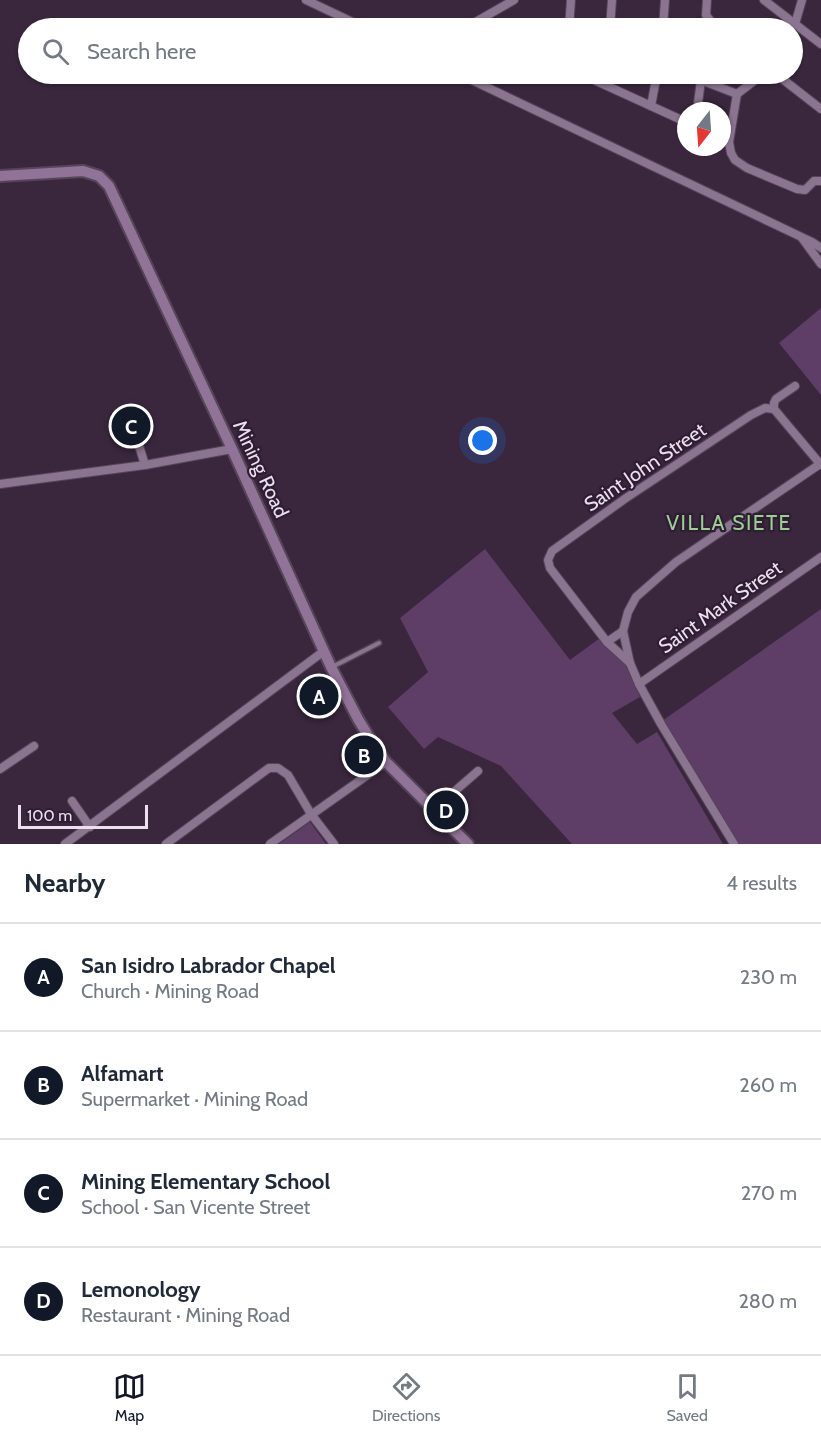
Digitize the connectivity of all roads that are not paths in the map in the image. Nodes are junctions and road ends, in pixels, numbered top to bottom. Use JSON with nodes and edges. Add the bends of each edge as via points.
{"nodes":[{"id":1,"x":306,"y":0,"type":"edge"},
{"id":2,"x":514,"y":0,"type":"edge"},
{"id":3,"x":572,"y":0,"type":"edge"},
{"id":4,"x":612,"y":0,"type":"edge"},
{"id":5,"x":665,"y":0,"type":"edge"},
{"id":6,"x":706,"y":0,"type":"edge"},
{"id":7,"x":764,"y":0,"type":"edge"},
{"id":8,"x":802,"y":0,"type":"edge"},
{"id":9,"x":345,"y":18,"type":"edge"},
{"id":10,"x":483,"y":18,"type":"edge"},
{"id":11,"x":571,"y":18,"type":"edge"},
{"id":12,"x":611,"y":18,"type":"edge"},
{"id":13,"x":664,"y":18,"type":"edge"},
{"id":14,"x":708,"y":18,"type":"edge"},
{"id":15,"x":787,"y":18,"type":"edge"},
{"id":16,"x":797,"y":18,"type":"edge"},
{"id":17,"x":803,"y":30,"type":"edge"},
{"id":18,"x":821,"y":44,"type":"edge"},
{"id":19,"x":480,"y":84,"type":"edge"},
{"id":20,"x":605,"y":84,"type":"edge"},
{"id":21,"x":655,"y":84,"type":"edge"},
{"id":22,"x":700,"y":84,"type":"edge"},
{"id":23,"x":716,"y":84,"type":"edge"},
{"id":24,"x":750,"y":84,"type":"edge"},
{"id":25,"x":789,"y":84,"type":"edge"},
{"id":26,"x":737,"y":94,"type":"junction"},
{"id":27,"x":698,"y":102,"type":"edge"},
{"id":28,"x":651,"y":106,"type":"junction"},
{"id":29,"x":821,"y":109,"type":"edge"},
{"id":30,"x":731,"y":117,"type":"edge"},
{"id":31,"x":677,"y":118,"type":"edge"},
{"id":32,"x":731,"y":153,"type":"edge"},
{"id":33,"x":0,"y":176,"type":"edge"},
{"id":34,"x":821,"y":181,"type":"edge"},
{"id":35,"x":801,"y":237,"type":"junction"},
{"id":36,"x":821,"y":247,"type":"edge"},
{"id":37,"x":813,"y":253,"type":"junction"},
{"id":38,"x":821,"y":264,"type":"edge"},
{"id":39,"x":795,"y":386,"type":"dead end"},
{"id":40,"x":774,"y":409,"type":"junction"},
{"id":41,"x":136,"y":436,"type":"dead end"},
{"id":42,"x":232,"y":449,"type":"junction"},
{"id":43,"x":820,"y":464,"type":"edge"},
{"id":44,"x":145,"y":465,"type":"junction"},
{"id":45,"x":0,"y":484,"type":"edge"},
{"id":46,"x":821,"y":557,"type":"edge"},
{"id":47,"x":623,"y":631,"type":"junction"},
{"id":48,"x":606,"y":642,"type":"junction"},
{"id":49,"x":379,"y":643,"type":"dead end"},
{"id":50,"x":324,"y":651,"type":"junction"},
{"id":51,"x":630,"y":663,"type":"junction"},
{"id":52,"x":331,"y":667,"type":"junction"},
{"id":53,"x":639,"y":684,"type":"junction"},
{"id":54,"x":34,"y":746,"type":"dead end"},
{"id":55,"x":386,"y":762,"type":"junction"},
{"id":56,"x":0,"y":769,"type":"edge"},
{"id":57,"x":478,"y":771,"type":"dead end"},
{"id":58,"x":72,"y":801,"type":"dead end"},
{"id":59,"x":433,"y":810,"type":"junction"},
{"id":60,"x":311,"y":814,"type":"junction"},
{"id":61,"x":90,"y":827,"type":"junction"},
{"id":62,"x":65,"y":844,"type":"edge"},
{"id":63,"x":166,"y":844,"type":"edge"},
{"id":64,"x":270,"y":844,"type":"edge"},
{"id":65,"x":334,"y":844,"type":"edge"},
{"id":66,"x":468,"y":844,"type":"edge"},
{"id":67,"x":734,"y":844,"type":"edge"}],
"edges":[{"from":1,"to":9,"type":"street"},
{"from":2,"to":10,"type":"street"},
{"from":3,"to":11,"type":"street"},
{"from":4,"to":12,"type":"street"},
{"from":5,"to":13,"type":"street"},
{"from":6,"to":14,"type":"street"},
{"from":7,"to":15,"type":"street"},
{"from":8,"to":16,"type":"street"},
{"from":17,"to":18,"type":"street"},
{"from":19,"to":35,"type":"street"},
{"from":20,"to":28,"type":"street"},
{"from":21,"to":28,"type":"street"},
{"from":22,"to":27,"type":"street"},
{"from":23,"to":26,"type":"street"},
{"from":24,"to":26,"type":"street"},
{"from":25,"to":29,"type":"street"},
{"from":26,"to":30,"type":"street"},
{"from":28,"to":31,"type":"street"},
{"from":32,"to":34,"type":"street","via":[[747,168],[801,190]]},
{"from":33,"to":42,"type":"street","name":"Mining Road","via":[[83,171],[105,180]]},
{"from":35,"to":36,"type":"street"},
{"from":35,"to":37,"type":"street"},
{"from":36,"to":37,"type":"street"},
{"from":37,"to":38,"type":"street"},
{"from":39,"to":40,"type":"street","via":[[776,399]]},
{"from":40,"to":43,"type":"street"},
{"from":40,"to":48,"type":"street","name":"Saint John Street","via":[[765,408],[751,415],[552,551],[550,568]]},
{"from":41,"to":44,"type":"street"},
{"from":42,"to":44,"type":"street"},
{"from":42,"to":50,"type":"street","name":"Mining Road"},
{"from":43,"to":47,"type":"street","via":[[676,562],[636,597]]},
{"from":44,"to":45,"type":"street"},
{"from":46,"to":53,"type":"street","name":"Saint Mark Street"},
{"from":47,"to":48,"type":"street"},
{"from":47,"to":51,"type":"street"},
{"from":48,"to":51,"type":"street"},
{"from":49,"to":52,"type":"lane"},
{"from":50,"to":52,"type":"street","name":"Mining Road"},
{"from":50,"to":61,"type":"street"},
{"from":51,"to":53,"type":"street"},
{"from":52,"to":55,"type":"street","name":"Mining Road","via":[[362,727]]},
{"from":53,"to":67,"type":"street"},
{"from":54,"to":56,"type":"street"},
{"from":55,"to":59,"type":"street","name":"Mining Road"},
{"from":55,"to":60,"type":"street"},
{"from":57,"to":59,"type":"street"},
{"from":58,"to":61,"type":"street"},
{"from":59,"to":66,"type":"street","name":"Mining Road"},
{"from":60,"to":63,"type":"street","via":[[288,775],[278,768],[269,768]]},
{"from":60,"to":64,"type":"street"},
{"from":60,"to":65,"type":"street"},
{"from":61,"to":62,"type":"street"}]}
